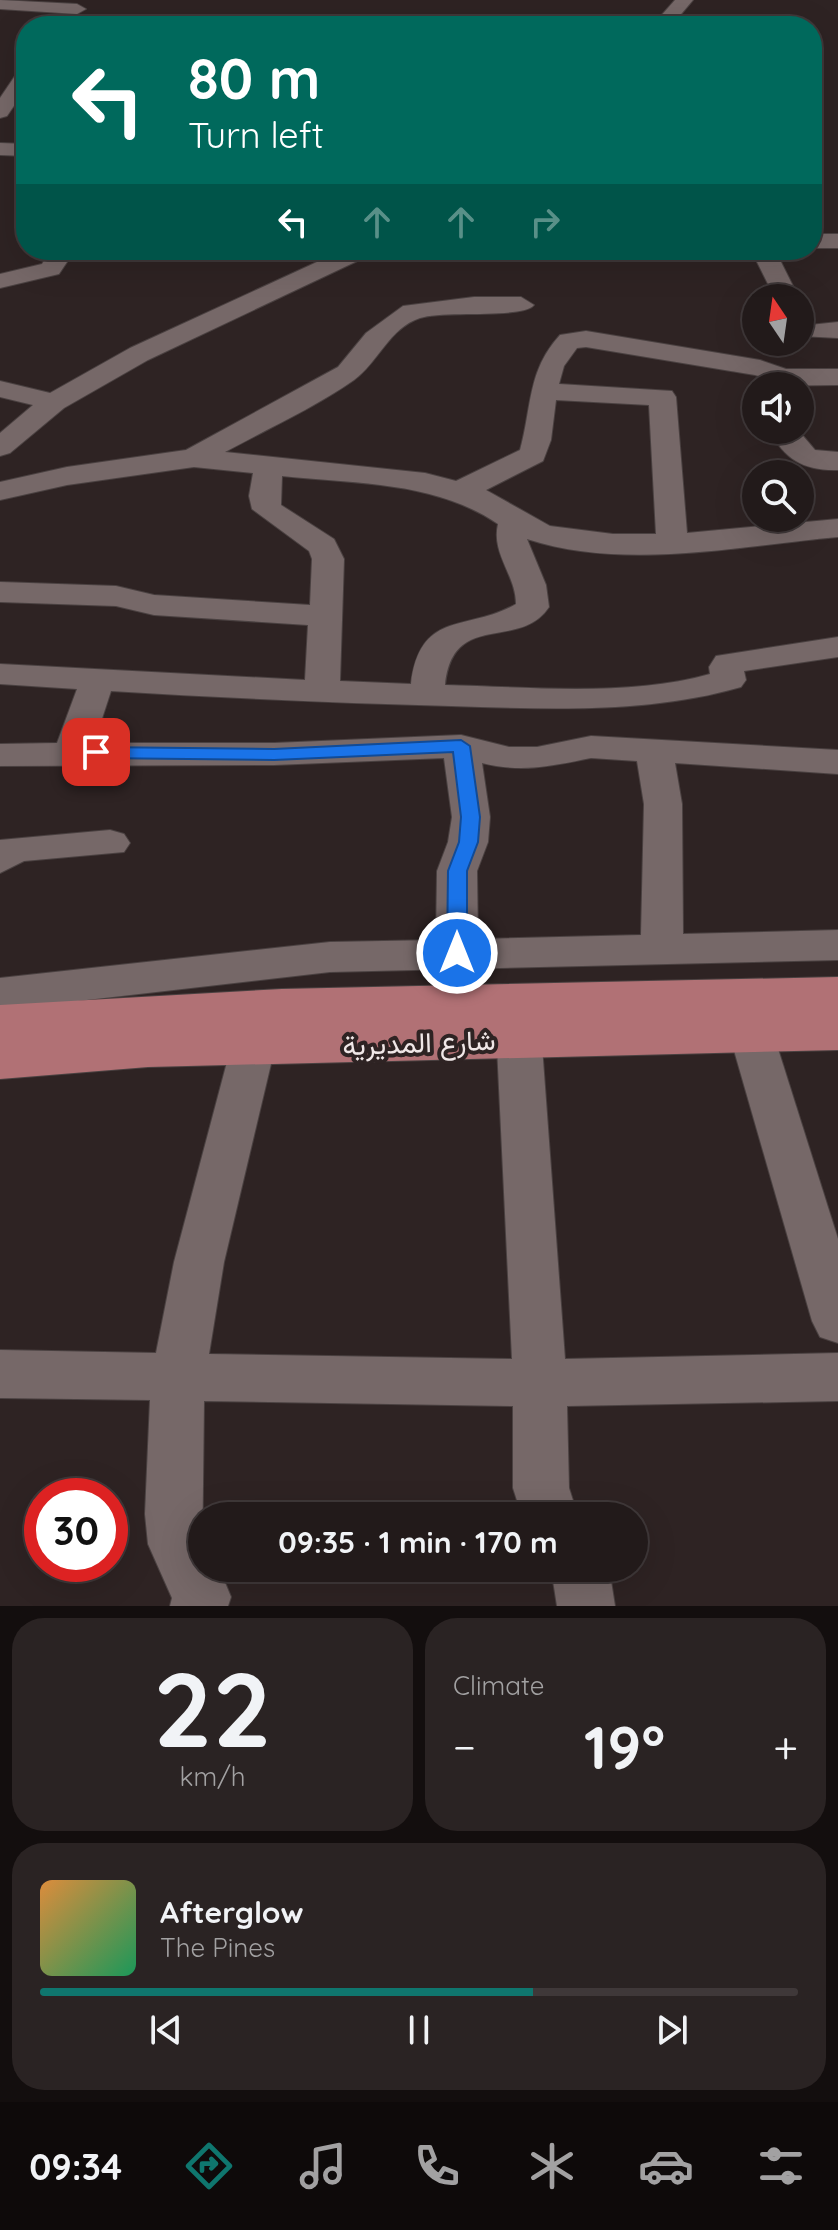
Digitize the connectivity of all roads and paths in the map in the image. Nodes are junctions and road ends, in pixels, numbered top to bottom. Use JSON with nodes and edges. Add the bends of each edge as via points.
{"nodes":[{"id":1,"x":684,"y":0,"type":"edge"},
{"id":2,"x":1,"y":6,"type":"edge"},
{"id":3,"x":75,"y":12,"type":"edge"},
{"id":4,"x":670,"y":16,"type":"edge"},
{"id":5,"x":0,"y":74,"type":"edge"},
{"id":6,"x":13,"y":94,"type":"edge"},
{"id":7,"x":56,"y":260,"type":"edge"},
{"id":8,"x":341,"y":260,"type":"edge"},
{"id":9,"x":768,"y":260,"type":"edge"},
{"id":10,"x":0,"y":281,"type":"edge"},
{"id":11,"x":780,"y":284,"type":"edge"},
{"id":12,"x":521,"y":305,"type":"dead end"},
{"id":13,"x":838,"y":330,"type":"edge"},
{"id":14,"x":814,"y":331,"type":"edge"},
{"id":15,"x":771,"y":372,"type":"edge"},
{"id":16,"x":838,"y":377,"type":"edge"},
{"id":17,"x":814,"y":379,"type":"edge"},
{"id":18,"x":0,"y":389,"type":"edge"},
{"id":19,"x":542,"y":391,"type":"junction"},
{"id":20,"x":54,"y":402,"type":"junction"},
{"id":21,"x":791,"y":444,"type":"edge"},
{"id":22,"x":0,"y":447,"type":"edge"},
{"id":23,"x":194,"y":458,"type":"junction"},
{"id":24,"x":838,"y":461,"type":"edge"},
{"id":25,"x":269,"y":466,"type":"junction"},
{"id":26,"x":458,"y":490,"type":"junction"},
{"id":27,"x":0,"y":491,"type":"edge"},
{"id":28,"x":514,"y":522,"type":"junction"},
{"id":29,"x":838,"y":528,"type":"edge"},
{"id":30,"x":672,"y":540,"type":"junction"},
{"id":31,"x":0,"y":592,"type":"edge"},
{"id":32,"x":325,"y":616,"type":"junction"},
{"id":33,"x":838,"y":647,"type":"edge"},
{"id":34,"x":0,"y":674,"type":"edge"},
{"id":35,"x":98,"y":679,"type":"junction"},
{"id":36,"x":322,"y":692,"type":"junction"},
{"id":37,"x":427,"y":694,"type":"junction"},
{"id":38,"x":461,"y":746,"type":"junction"},
{"id":39,"x":654,"y":750,"type":"junction"},
{"id":40,"x":72,"y":753,"type":"junction"},
{"id":41,"x":0,"y":755,"type":"edge"},
{"id":42,"x":838,"y":762,"type":"edge"},
{"id":43,"x":110,"y":843,"type":"dead end"},
{"id":44,"x":0,"y":860,"type":"edge"},
{"id":45,"x":838,"y":945,"type":"edge"},
{"id":46,"x":662,"y":949,"type":"junction"},
{"id":47,"x":457,"y":953,"type":"junction"},
{"id":48,"x":0,"y":994,"type":"edge"},
{"id":49,"x":838,"y":995,"type":"edge"},
{"id":50,"x":518,"y":1021,"type":"junction"},
{"id":51,"x":0,"y":1024,"type":"edge"},
{"id":52,"x":838,"y":1031,"type":"edge"},
{"id":53,"x":751,"y":1033,"type":"junction"},
{"id":54,"x":253,"y":1047,"type":"junction"},
{"id":55,"x":0,"y":1059,"type":"edge"},
{"id":56,"x":837,"y":1310,"type":"edge"},
{"id":57,"x":0,"y":1374,"type":"edge"},
{"id":58,"x":838,"y":1377,"type":"edge"},
{"id":59,"x":178,"y":1378,"type":"junction"},
{"id":60,"x":540,"y":1383,"type":"junction"},
{"id":61,"x":546,"y":1502,"type":"edge"},
{"id":62,"x":582,"y":1582,"type":"edge"},
{"id":63,"x":199,"y":1606,"type":"edge"},
{"id":64,"x":586,"y":1606,"type":"edge"}],
"edges":[{"from":1,"to":4,"type":"street"},
{"from":2,"to":3,"type":"street"},
{"from":5,"to":6,"type":"street"},
{"from":7,"to":10,"type":"street","via":[[50,269]]},
{"from":8,"to":20,"type":"street","via":[[139,354]]},
{"from":9,"to":11,"type":"street"},
{"from":12,"to":23,"type":"street","via":[[412,311],[375,338],[347,373]]},
{"from":13,"to":14,"type":"street"},
{"from":15,"to":19,"type":"street","via":[[575,340],[552,362]]},
{"from":16,"to":17,"type":"street"},
{"from":18,"to":20,"type":"street"},
{"from":19,"to":26,"type":"street","via":[[533,455]]},
{"from":19,"to":30,"type":"street","via":[[654,395],[664,400]]},
{"from":20,"to":22,"type":"street"},
{"from":21,"to":24,"type":"street","via":[[796,454],[811,460]]},
{"from":23,"to":25,"type":"street"},
{"from":23,"to":27,"type":"street"},
{"from":25,"to":26,"type":"street"},
{"from":25,"to":32,"type":"street","via":[[267,509],[323,546],[328,559]]},
{"from":26,"to":28,"type":"street"},
{"from":28,"to":30,"type":"street","via":[[565,539]]},
{"from":28,"to":37,"type":"street","via":[[512,546],[531,588],[533,607],[441,643],[432,652]]},
{"from":29,"to":30,"type":"street"},
{"from":31,"to":32,"type":"street","via":[[116,596],[154,605]]},
{"from":32,"to":36,"type":"street"},
{"from":33,"to":37,"type":"street","via":[[728,663],[729,680],[704,690],[619,696]]},
{"from":34,"to":35,"type":"street"},
{"from":35,"to":36,"type":"street"},
{"from":35,"to":40,"type":"street"},
{"from":36,"to":37,"type":"street"},
{"from":38,"to":39,"type":"street","via":[[509,758],[591,747]]},
{"from":38,"to":40,"type":"street","via":[[274,754]]},
{"from":38,"to":47,"type":"street","via":[[471,817],[457,871]]},
{"from":39,"to":42,"type":"street"},
{"from":39,"to":46,"type":"street","via":[[663,804]]},
{"from":40,"to":41,"type":"street"},
{"from":43,"to":44,"type":"street","via":[[14,849]]},
{"from":45,"to":46,"type":"street"},
{"from":46,"to":47,"type":"street"},
{"from":47,"to":48,"type":"street","via":[[330,957]]},
{"from":49,"to":50,"type":"main road","name":"شارع المديرية"},
{"from":50,"to":51,"type":"main road","name":"شارع المديرية","via":[[282,1007]]},
{"from":50,"to":53,"type":"main road","name":"شارع المديرية"},
{"from":50,"to":54,"type":"main road","name":"شارع المديرية"},
{"from":50,"to":60,"type":"street"},
{"from":52,"to":53,"type":"main road","name":"شارع المديرية"},
{"from":53,"to":56,"type":"street"},
{"from":54,"to":55,"type":"main road","name":"شارع المديرية"},
{"from":54,"to":59,"type":"street","via":[[199,1262]]},
{"from":57,"to":59,"type":"street"},
{"from":58,"to":60,"type":"street"},
{"from":59,"to":60,"type":"street"},
{"from":59,"to":63,"type":"street","via":[[173,1514],[177,1544],[202,1597]]},
{"from":60,"to":61,"type":"street"},
{"from":62,"to":64,"type":"street"}]}
